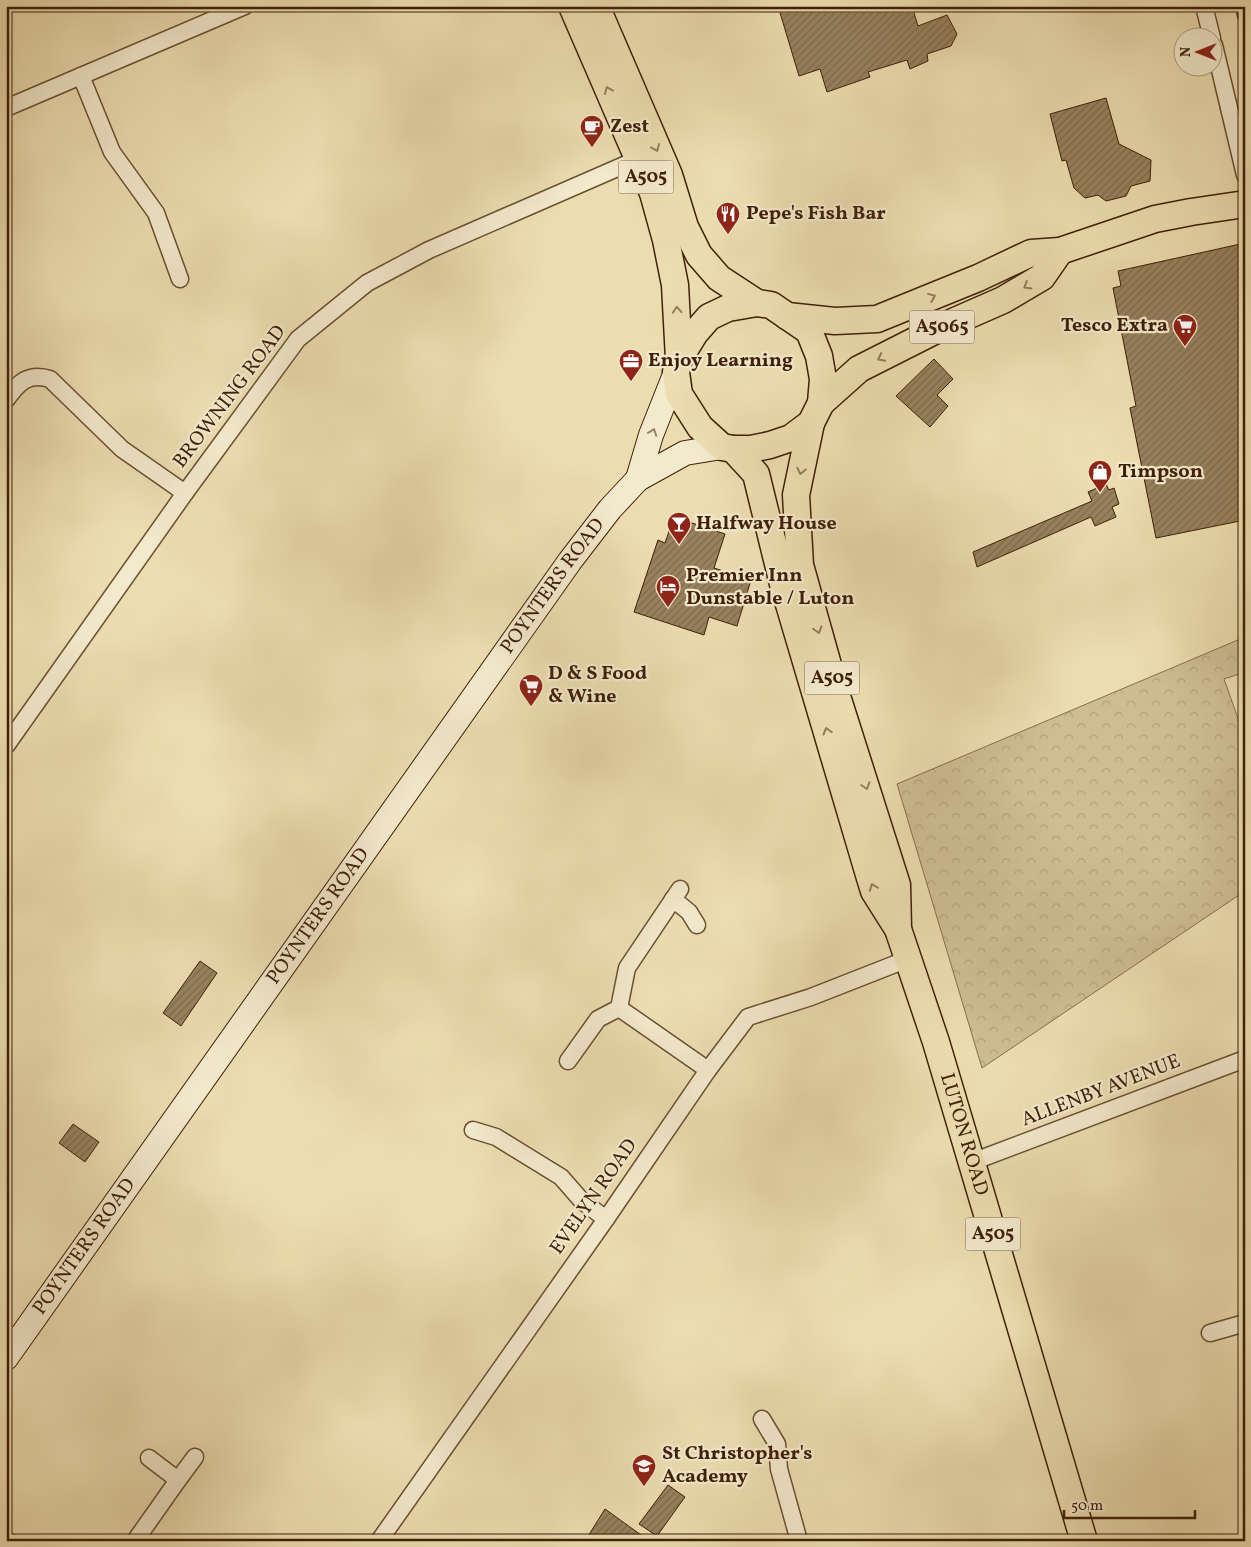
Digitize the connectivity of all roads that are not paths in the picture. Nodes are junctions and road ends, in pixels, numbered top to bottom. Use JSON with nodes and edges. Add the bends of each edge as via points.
{"nodes":[{"id":1,"x":245,"y":6,"type":"edge"},
{"id":2,"x":572,"y":6,"type":"edge"},
{"id":3,"x":596,"y":6,"type":"edge"},
{"id":4,"x":1204,"y":6,"type":"edge"},
{"id":5,"x":1210,"y":28,"type":"edge"},
{"id":6,"x":81,"y":76,"type":"junction"},
{"id":7,"x":1222,"y":78,"type":"edge"},
{"id":8,"x":6,"y":108,"type":"edge"},
{"id":9,"x":638,"y":160,"type":"junction"},
{"id":10,"x":1245,"y":175,"type":"edge"},
{"id":11,"x":1245,"y":204,"type":"edge"},
{"id":12,"x":1060,"y":251,"type":"junction"},
{"id":13,"x":180,"y":279,"type":"dead end"},
{"id":14,"x":757,"y":303,"type":"junction"},
{"id":15,"x":787,"y":316,"type":"junction"},
{"id":16,"x":678,"y":366,"type":"junction"},
{"id":17,"x":6,"y":400,"type":"edge"},
{"id":18,"x":816,"y":413,"type":"junction"},
{"id":19,"x":728,"y":448,"type":"junction"},
{"id":20,"x":638,"y":479,"type":"junction"},
{"id":21,"x":184,"y":493,"type":"junction"},
{"id":22,"x":6,"y":746,"type":"edge"},
{"id":23,"x":697,"y":925,"type":"dead end"},
{"id":24,"x":898,"y":929,"type":"junction"},
{"id":25,"x":908,"y":959,"type":"junction"},
{"id":26,"x":619,"y":1008,"type":"junction"},
{"id":27,"x":1245,"y":1060,"type":"edge"},
{"id":28,"x":568,"y":1061,"type":"dead end"},
{"id":29,"x":708,"y":1070,"type":"junction"},
{"id":30,"x":473,"y":1130,"type":"dead end"},
{"id":31,"x":972,"y":1162,"type":"junction"},
{"id":32,"x":606,"y":1219,"type":"junction"},
{"id":33,"x":1245,"y":1323,"type":"edge"},
{"id":34,"x":1210,"y":1333,"type":"dead end"},
{"id":35,"x":6,"y":1358,"type":"edge"},
{"id":36,"x":762,"y":1419,"type":"dead end"},
{"id":37,"x":195,"y":1457,"type":"dead end"},
{"id":38,"x":149,"y":1458,"type":"dead end"},
{"id":39,"x":178,"y":1480,"type":"junction"},
{"id":40,"x":135,"y":1541,"type":"edge"},
{"id":41,"x":379,"y":1541,"type":"edge"},
{"id":42,"x":799,"y":1541,"type":"edge"},
{"id":43,"x":1084,"y":1541,"type":"edge"}],
"edges":[{"from":1,"to":6,"type":"street"},
{"from":9,"to":2,"type":"main road","number":"A505","one_way":true},
{"from":3,"to":14,"type":"main road","number":"A505","one_way":true,"via":[[669,175],[685,227],[699,256],[719,278]]},
{"from":4,"to":5,"type":"street"},
{"from":6,"to":8,"type":"street"},
{"from":6,"to":13,"type":"street","via":[[112,152],[156,213]]},
{"from":7,"to":10,"type":"street"},
{"from":16,"to":9,"type":"main road","number":"A505","one_way":true,"via":[[675,285],[666,240]]},
{"from":9,"to":21,"type":"street","name":"BROWNING ROAD","via":[[429,250],[367,283],[298,338]]},
{"from":11,"to":12,"type":"main road","number":"A5065","via":[[1155,219]]},
{"from":15,"to":12,"type":"main road","number":"A5065","one_way":true,"via":[[836,321],[877,319],[1031,253]]},
{"from":12,"to":18,"type":"main road","number":"A5065","one_way":true,"via":[[1042,277],[1003,300],[859,369]]},
{"from":14,"to":15,"type":"main road","number":"A505","via":[[771,305]]},
{"from":14,"to":16,"type":"main road","number":"A505","via":[[728,308],[709,317],[694,333]]},
{"from":15,"to":18,"type":"main road","number":"A505","via":[[809,331],[819,356],[823,379]]},
{"from":16,"to":19,"type":"main road","number":"A505","via":[[679,394],[688,410],[700,427]]},
{"from":20,"to":16,"type":"street","name":"POYNTERS ROAD","one_way":true},
{"from":17,"to":21,"type":"street","via":[[30,378],[42,376],[50,379],[122,449]]},
{"from":18,"to":19,"type":"main road","via":[[790,438],[751,449]]},
{"from":18,"to":24,"type":"main road","name":"LUTON ROAD","number":"A505","one_way":true,"via":[[796,495],[800,566],[897,885]]},
{"from":19,"to":20,"type":"street","name":"POYNTERS ROAD","via":[[685,453]]},
{"from":24,"to":19,"type":"main road","name":"LUTON ROAD","number":"A505","one_way":true,"via":[[874,892],[783,584],[756,474]]},
{"from":20,"to":35,"type":"street","name":"POYNTERS ROAD","via":[[610,509],[564,569]]},
{"from":21,"to":22,"type":"street","name":"BROWNING ROAD"},
{"from":23,"to":26,"type":"street","via":[[676,894],[627,968]]},
{"from":24,"to":25,"type":"main road","name":"LUTON ROAD","number":"A505"},
{"from":25,"to":29,"type":"street","name":"EVELYN ROAD","via":[[811,997],[748,1017]]},
{"from":25,"to":31,"type":"main road","name":"LUTON ROAD","number":"A505"},
{"from":26,"to":28,"type":"street","via":[[598,1020]]},
{"from":26,"to":29,"type":"street"},
{"from":27,"to":31,"type":"street","name":"ALLENBY AVENUE"},
{"from":29,"to":32,"type":"street","name":"EVELYN ROAD"},
{"from":30,"to":32,"type":"street","via":[[496,1137],[561,1177],[582,1201]]},
{"from":31,"to":43,"type":"main road","name":"LUTON ROAD","number":"A505"},
{"from":32,"to":41,"type":"street","name":"EVELYN ROAD"},
{"from":33,"to":34,"type":"street"},
{"from":36,"to":42,"type":"street","via":[[777,1444],[779,1469]]},
{"from":37,"to":39,"type":"street"},
{"from":38,"to":39,"type":"street"},
{"from":39,"to":40,"type":"street"}]}
